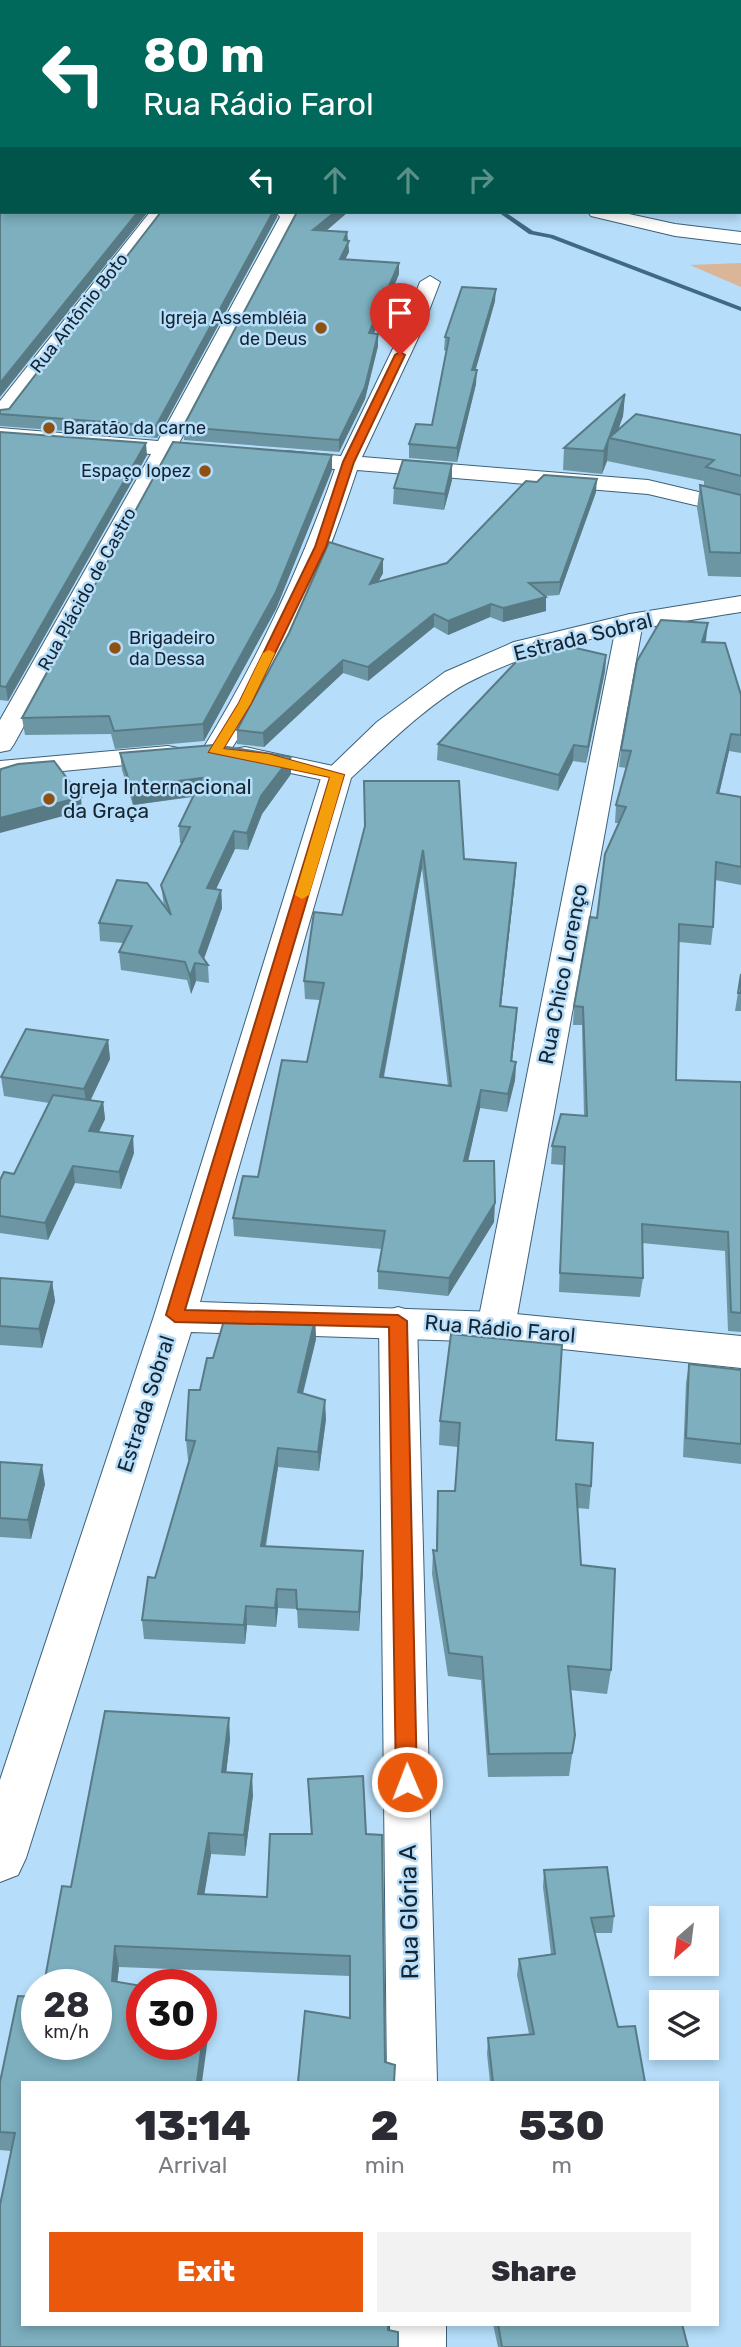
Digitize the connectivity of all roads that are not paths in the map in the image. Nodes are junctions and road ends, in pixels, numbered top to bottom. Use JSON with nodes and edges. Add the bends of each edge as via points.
{"nodes":[{"id":1,"x":157,"y":214,"type":"edge"},
{"id":2,"x":288,"y":214,"type":"edge"},
{"id":3,"x":606,"y":214,"type":"edge"},
{"id":4,"x":741,"y":238,"type":"edge"},
{"id":5,"x":430,"y":282,"type":"dead end"},
{"id":6,"x":0,"y":415,"type":"edge"},
{"id":7,"x":0,"y":435,"type":"edge"},
{"id":8,"x":165,"y":449,"type":"junction"},
{"id":9,"x":244,"y":455,"type":"edge"},
{"id":10,"x":270,"y":456,"type":"edge"},
{"id":11,"x":349,"y":462,"type":"junction"},
{"id":12,"x":741,"y":509,"type":"edge"},
{"id":13,"x":741,"y":604,"type":"edge"},
{"id":14,"x":630,"y":622,"type":"junction"},
{"id":15,"x":0,"y":744,"type":"edge"},
{"id":16,"x":215,"y":752,"type":"junction"},
{"id":17,"x":0,"y":769,"type":"edge"},
{"id":18,"x":337,"y":775,"type":"junction"},
{"id":19,"x":175,"y":1315,"type":"junction"},
{"id":20,"x":398,"y":1321,"type":"junction"},
{"id":21,"x":496,"y":1327,"type":"junction"},
{"id":22,"x":741,"y":1352,"type":"edge"},
{"id":23,"x":0,"y":1858,"type":"edge"},
{"id":24,"x":412,"y":2081,"type":"edge"},
{"id":25,"x":418,"y":2326,"type":"edge"},
{"id":26,"x":418,"y":2347,"type":"edge"}],
"edges":[{"from":1,"to":6,"type":"street","name":"Rua Antônio Boto"},
{"from":2,"to":8,"type":"street","name":"Rua Plácido de Castro"},
{"from":3,"to":4,"type":"street","via":[[675,230]]},
{"from":5,"to":11,"type":"street"},
{"from":7,"to":8,"type":"street"},
{"from":8,"to":9,"type":"street"},
{"from":8,"to":15,"type":"street","name":"Rua Plácido de Castro"},
{"from":10,"to":11,"type":"street"},
{"from":11,"to":12,"type":"street","via":[[648,487]]},
{"from":11,"to":16,"type":"street","via":[[320,547],[245,703]]},
{"from":13,"to":14,"type":"street","name":"Estrada Sobral"},
{"from":14,"to":18,"type":"street","name":"Estrada Sobral","via":[[524,648],[455,678],[388,728]]},
{"from":14,"to":21,"type":"street","name":"Rua Chico Lorenço"},
{"from":16,"to":17,"type":"street"},
{"from":16,"to":18,"type":"street","via":[[268,758]]},
{"from":18,"to":19,"type":"street","name":"Estrada Sobral"},
{"from":19,"to":20,"type":"street","name":"Rua Rádio Farol"},
{"from":19,"to":23,"type":"street","name":"Estrada Sobral"},
{"from":20,"to":21,"type":"street","name":"Rua Rádio Farol"},
{"from":20,"to":24,"type":"street","name":"Rua Glória A"},
{"from":21,"to":22,"type":"street","name":"Rua Rádio Farol"},
{"from":25,"to":26,"type":"street"}]}
